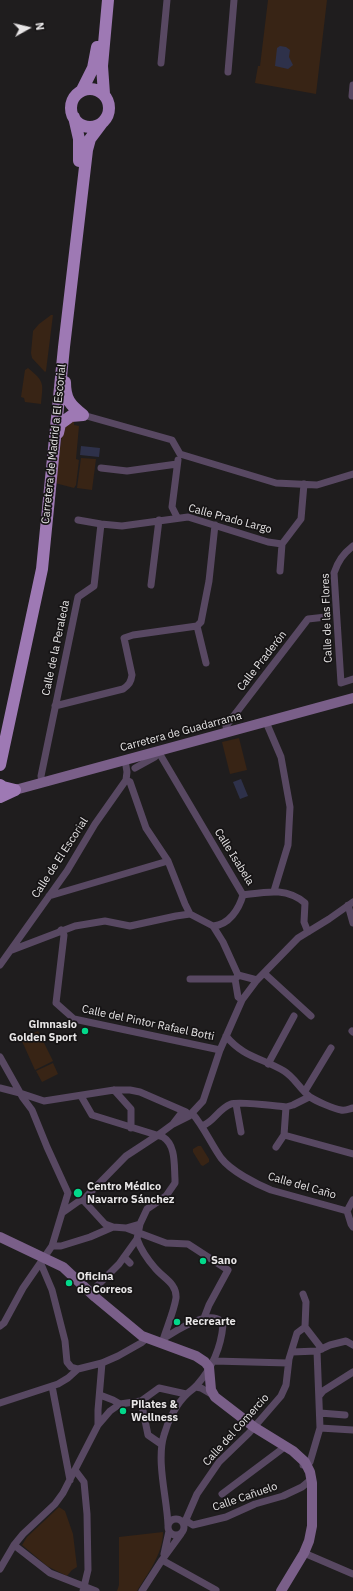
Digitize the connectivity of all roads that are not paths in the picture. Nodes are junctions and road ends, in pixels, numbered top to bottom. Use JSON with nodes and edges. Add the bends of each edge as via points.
{"nodes":[{"id":1,"x":103,"y":0,"type":"edge"},
{"id":2,"x":108,"y":0,"type":"edge"},
{"id":3,"x":111,"y":0,"type":"edge"},
{"id":4,"x":167,"y":0,"type":"edge"},
{"id":5,"x":234,"y":0,"type":"edge"},
{"id":6,"x":104,"y":47,"type":"junction"},
{"id":7,"x":161,"y":63,"type":"dead end"},
{"id":8,"x":228,"y":72,"type":"dead end"},
{"id":9,"x":353,"y":84,"type":"edge"},
{"id":10,"x":82,"y":90,"type":"junction"},
{"id":11,"x":104,"y":94,"type":"junction"},
{"id":12,"x":352,"y":96,"type":"dead end"},
{"id":13,"x":74,"y":117,"type":"junction"},
{"id":14,"x":102,"y":123,"type":"junction"},
{"id":15,"x":64,"y":347,"type":"junction"},
{"id":16,"x":83,"y":415,"type":"junction"},
{"id":17,"x":180,"y":454,"type":"junction"},
{"id":18,"x":53,"y":458,"type":"junction"},
{"id":19,"x":177,"y":464,"type":"junction"},
{"id":20,"x":101,"y":468,"type":"dead end"},
{"id":21,"x":353,"y":474,"type":"edge"},
{"id":22,"x":304,"y":484,"type":"junction"},
{"id":23,"x":177,"y":517,"type":"junction"},
{"id":24,"x":78,"y":520,"type":"dead end"},
{"id":25,"x":159,"y":520,"type":"junction"},
{"id":26,"x":101,"y":524,"type":"junction"},
{"id":27,"x":215,"y":525,"type":"junction"},
{"id":28,"x":282,"y":544,"type":"junction"},
{"id":29,"x":353,"y":546,"type":"edge"},
{"id":30,"x":280,"y":571,"type":"dead end"},
{"id":31,"x":151,"y":585,"type":"dead end"},
{"id":32,"x":326,"y":617,"type":"dead end"},
{"id":33,"x":197,"y":626,"type":"junction"},
{"id":34,"x":206,"y":663,"type":"dead end"},
{"id":35,"x":353,"y":680,"type":"edge"},
{"id":36,"x":353,"y":698,"type":"edge"},
{"id":37,"x":55,"y":706,"type":"junction"},
{"id":38,"x":266,"y":722,"type":"junction"},
{"id":39,"x":227,"y":732,"type":"junction"},
{"id":40,"x":1,"y":736,"type":"edge"},
{"id":41,"x":158,"y":751,"type":"junction"},
{"id":42,"x":131,"y":762,"type":"junction"},
{"id":43,"x":0,"y":765,"type":"edge"},
{"id":44,"x":128,"y":781,"type":"junction"},
{"id":45,"x":42,"y":782,"type":"junction"},
{"id":46,"x":0,"y":785,"type":"edge"},
{"id":47,"x":15,"y":790,"type":"junction"},
{"id":48,"x":0,"y":797,"type":"edge"},
{"id":49,"x":168,"y":861,"type":"junction"},
{"id":50,"x":274,"y":891,"type":"junction"},
{"id":51,"x":242,"y":895,"type":"junction"},
{"id":52,"x":49,"y":896,"type":"junction"},
{"id":53,"x":351,"y":903,"type":"edge"},
{"id":54,"x":190,"y":914,"type":"junction"},
{"id":55,"x":353,"y":923,"type":"edge"},
{"id":56,"x":213,"y":926,"type":"junction"},
{"id":57,"x":61,"y":930,"type":"junction"},
{"id":58,"x":308,"y":932,"type":"junction"},
{"id":59,"x":12,"y":950,"type":"junction"},
{"id":60,"x":0,"y":965,"type":"edge"},
{"id":61,"x":264,"y":973,"type":"junction"},
{"id":62,"x":237,"y":977,"type":"junction"},
{"id":63,"x":190,"y":979,"type":"dead end"},
{"id":64,"x":257,"y":980,"type":"junction"},
{"id":65,"x":242,"y":1000,"type":"junction"},
{"id":66,"x":294,"y":1016,"type":"dead end"},
{"id":67,"x":311,"y":1016,"type":"dead end"},
{"id":68,"x":226,"y":1036,"type":"junction"},
{"id":69,"x":331,"y":1048,"type":"dead end"},
{"id":70,"x":220,"y":1050,"type":"junction"},
{"id":71,"x":0,"y":1057,"type":"edge"},
{"id":72,"x":268,"y":1064,"type":"junction"},
{"id":73,"x":0,"y":1088,"type":"edge"},
{"id":74,"x":114,"y":1090,"type":"junction"},
{"id":75,"x":0,"y":1092,"type":"edge"},
{"id":76,"x":307,"y":1094,"type":"junction"},
{"id":77,"x":22,"y":1095,"type":"junction"},
{"id":78,"x":81,"y":1096,"type":"junction"},
{"id":79,"x":44,"y":1101,"type":"junction"},
{"id":80,"x":236,"y":1104,"type":"junction"},
{"id":81,"x":286,"y":1107,"type":"junction"},
{"id":82,"x":353,"y":1108,"type":"edge"},
{"id":83,"x":32,"y":1110,"type":"junction"},
{"id":84,"x":184,"y":1111,"type":"junction"},
{"id":85,"x":192,"y":1114,"type":"junction"},
{"id":86,"x":170,"y":1126,"type":"junction"},
{"id":87,"x":202,"y":1126,"type":"junction"},
{"id":88,"x":131,"y":1128,"type":"junction"},
{"id":89,"x":240,"y":1132,"type":"dead end"},
{"id":90,"x":158,"y":1135,"type":"junction"},
{"id":91,"x":284,"y":1135,"type":"junction"},
{"id":92,"x":172,"y":1145,"type":"junction"},
{"id":93,"x":276,"y":1147,"type":"dead end"},
{"id":94,"x":353,"y":1154,"type":"edge"},
{"id":95,"x":83,"y":1200,"type":"junction"},
{"id":96,"x":353,"y":1200,"type":"edge"},
{"id":97,"x":347,"y":1210,"type":"junction"},
{"id":98,"x":62,"y":1213,"type":"junction"},
{"id":99,"x":140,"y":1224,"type":"junction"},
{"id":100,"x":113,"y":1227,"type":"junction"},
{"id":101,"x":353,"y":1227,"type":"edge"},
{"id":102,"x":126,"y":1228,"type":"junction"},
{"id":103,"x":137,"y":1236,"type":"junction"},
{"id":104,"x":0,"y":1237,"type":"edge"},
{"id":105,"x":52,"y":1246,"type":"junction"},
{"id":106,"x":124,"y":1257,"type":"junction"},
{"id":107,"x":43,"y":1261,"type":"junction"},
{"id":108,"x":130,"y":1262,"type":"dead end"},
{"id":109,"x":91,"y":1292,"type":"junction"},
{"id":110,"x":303,"y":1294,"type":"dead end"},
{"id":111,"x":204,"y":1318,"type":"junction"},
{"id":112,"x":0,"y":1326,"type":"edge"},
{"id":113,"x":306,"y":1327,"type":"junction"},
{"id":114,"x":147,"y":1338,"type":"junction"},
{"id":115,"x":163,"y":1341,"type":"junction"},
{"id":116,"x":353,"y":1345,"type":"edge"},
{"id":117,"x":319,"y":1350,"type":"junction"},
{"id":118,"x":292,"y":1352,"type":"junction"},
{"id":119,"x":102,"y":1363,"type":"junction"},
{"id":120,"x":288,"y":1363,"type":"junction"},
{"id":121,"x":212,"y":1364,"type":"junction"},
{"id":122,"x":78,"y":1369,"type":"junction"},
{"id":123,"x":353,"y":1372,"type":"edge"},
{"id":124,"x":52,"y":1386,"type":"junction"},
{"id":125,"x":196,"y":1387,"type":"junction"},
{"id":126,"x":100,"y":1394,"type":"junction"},
{"id":127,"x":186,"y":1394,"type":"junction"},
{"id":128,"x":213,"y":1395,"type":"junction"},
{"id":129,"x":319,"y":1396,"type":"junction"},
{"id":130,"x":141,"y":1401,"type":"junction"},
{"id":131,"x":0,"y":1403,"type":"edge"},
{"id":132,"x":120,"y":1404,"type":"junction"},
{"id":133,"x":320,"y":1413,"type":"junction"},
{"id":134,"x":345,"y":1415,"type":"dead end"},
{"id":135,"x":98,"y":1425,"type":"junction"},
{"id":136,"x":254,"y":1427,"type":"junction"},
{"id":137,"x":320,"y":1428,"type":"junction"},
{"id":138,"x":353,"y":1430,"type":"edge"},
{"id":139,"x":271,"y":1438,"type":"junction"},
{"id":140,"x":161,"y":1444,"type":"junction"},
{"id":141,"x":286,"y":1451,"type":"junction"},
{"id":142,"x":307,"y":1465,"type":"junction"},
{"id":143,"x":75,"y":1470,"type":"junction"},
{"id":144,"x":70,"y":1480,"type":"junction"},
{"id":145,"x":84,"y":1482,"type":"junction"},
{"id":146,"x":310,"y":1483,"type":"junction"},
{"id":147,"x":222,"y":1494,"type":"dead end"},
{"id":148,"x":185,"y":1523,"type":"junction"},
{"id":149,"x":168,"y":1528,"type":"junction"},
{"id":150,"x":181,"y":1534,"type":"junction"},
{"id":151,"x":14,"y":1545,"type":"junction"},
{"id":152,"x":304,"y":1553,"type":"junction"},
{"id":153,"x":162,"y":1560,"type":"junction"},
{"id":154,"x":0,"y":1569,"type":"edge"},
{"id":155,"x":353,"y":1574,"type":"edge"},
{"id":156,"x":84,"y":1589,"type":"edge"},
{"id":157,"x":216,"y":1590,"type":"edge"},
{"id":158,"x":96,"y":1591,"type":"edge"},
{"id":159,"x":142,"y":1591,"type":"edge"},
{"id":160,"x":281,"y":1591,"type":"edge"}],
"edges":[{"from":1,"to":10,"type":"highway","via":[[93,68]]},
{"from":2,"to":6,"type":"highway"},
{"from":3,"to":6,"type":"highway"},
{"from":4,"to":7,"type":"street"},
{"from":5,"to":8,"type":"street"},
{"from":6,"to":11,"type":"highway"},
{"from":9,"to":12,"type":"street"},
{"from":10,"to":11,"type":"highway","via":[[91,88]]},
{"from":10,"to":13,"type":"highway","via":[[71,105]]},
{"from":11,"to":14,"type":"highway","via":[[108,99],[109,112]]},
{"from":13,"to":14,"type":"highway","via":[[83,125],[96,126]]},
{"from":13,"to":40,"type":"highway","name":"Carretera de Madrid a El Escorial","via":[[80,151],[35,566]]},
{"from":14,"to":15,"type":"highway","name":"Carretera de Madrid a El Escorial","via":[[90,140],[87,150]]},
{"from":15,"to":16,"type":"highway","via":[[65,391],[72,407]]},
{"from":15,"to":18,"type":"highway","name":"Carretera de Madrid a El Escorial"},
{"from":16,"to":17,"type":"street","via":[[172,440]]},
{"from":16,"to":18,"type":"highway","via":[[71,416],[60,424]]},
{"from":17,"to":19,"type":"street"},
{"from":17,"to":22,"type":"street","via":[[276,483]]},
{"from":18,"to":43,"type":"highway","name":"Carretera de Madrid a El Escorial","via":[[42,569]]},
{"from":19,"to":20,"type":"street","via":[[127,471]]},
{"from":19,"to":23,"type":"street","via":[[172,507]]},
{"from":21,"to":22,"type":"street","via":[[317,485]]},
{"from":22,"to":28,"type":"street","via":[[300,519]]},
{"from":23,"to":25,"type":"street","name":"Calle Prado Largo"},
{"from":23,"to":27,"type":"street","name":"Calle Prado Largo","via":[[188,516]]},
{"from":24,"to":26,"type":"street","name":"Calle Prado Largo"},
{"from":25,"to":26,"type":"street","name":"Calle Prado Largo","via":[[122,526]]},
{"from":25,"to":31,"type":"street"},
{"from":26,"to":37,"type":"street","name":"Calle de la Peraleda","via":[[94,586],[78,597]]},
{"from":27,"to":28,"type":"street","name":"Calle Prado Largo"},
{"from":27,"to":33,"type":"street","via":[[209,581],[201,622]]},
{"from":28,"to":30,"type":"street"},
{"from":29,"to":35,"type":"street","name":"Calle de las Flores","via":[[337,562],[334,578],[341,683]]},
{"from":32,"to":39,"type":"street","name":"Calle Praderón","via":[[308,619],[226,726]]},
{"from":33,"to":34,"type":"street"},
{"from":33,"to":37,"type":"street","via":[[124,638],[132,675],[128,686]]},
{"from":36,"to":38,"type":"main road","name":"Carretera de Guadarrama"},
{"from":37,"to":45,"type":"street","name":"Calle de la Peraleda"},
{"from":38,"to":39,"type":"main road","name":"Carretera de Guadarrama"},
{"from":38,"to":50,"type":"street","via":[[281,757],[290,807],[288,845]]},
{"from":39,"to":41,"type":"main road","name":"Carretera de Guadarrama"},
{"from":41,"to":42,"type":"main road","name":"Carretera de Guadarrama"},
{"from":41,"to":51,"type":"street","name":"Calle Isabela"},
{"from":42,"to":44,"type":"street","name":"Calle de El Escorial"},
{"from":42,"to":44,"type":"street","via":[[127,772]]},
{"from":42,"to":45,"type":"main road","name":"Carretera de Guadarrama"},
{"from":44,"to":49,"type":"street","via":[[146,828]]},
{"from":44,"to":52,"type":"street","name":"Calle de El Escorial","via":[[105,809]]},
{"from":45,"to":47,"type":"main road","name":"Carretera de Guadarrama"},
{"from":46,"to":47,"type":"highway"},
{"from":47,"to":48,"type":"highway"},
{"from":49,"to":52,"type":"street"},
{"from":49,"to":54,"type":"street"},
{"from":50,"to":51,"type":"street","name":"Calle Isabela"},
{"from":50,"to":58,"type":"street","name":"Calle Isabela","via":[[297,896],[305,904],[304,922]]},
{"from":51,"to":56,"type":"street","via":[[240,905],[228,921]]},
{"from":52,"to":59,"type":"street","name":"Calle de El Escorial"},
{"from":53,"to":55,"type":"street"},
{"from":53,"to":58,"type":"street"},
{"from":54,"to":56,"type":"street"},
{"from":54,"to":57,"type":"street","via":[[130,926],[105,921]]},
{"from":56,"to":62,"type":"street"},
{"from":57,"to":59,"type":"street"},
{"from":57,"to":70,"type":"street","name":"Calle del Pintor Rafael Botti","via":[[64,935],[56,1003],[74,1019]]},
{"from":58,"to":61,"type":"street","via":[[292,943]]},
{"from":59,"to":60,"type":"street","name":"Calle de El Escorial"},
{"from":61,"to":64,"type":"street"},
{"from":61,"to":67,"type":"street"},
{"from":62,"to":63,"type":"street"},
{"from":62,"to":64,"type":"street"},
{"from":62,"to":65,"type":"street","via":[[238,997]]},
{"from":64,"to":65,"type":"street"},
{"from":65,"to":68,"type":"street"},
{"from":66,"to":72,"type":"street"},
{"from":68,"to":70,"type":"street"},
{"from":68,"to":72,"type":"street","name":"Calle del Pintor Rafael Botti","via":[[233,1046]]},
{"from":69,"to":76,"type":"street"},
{"from":70,"to":85,"type":"street","via":[[203,1101]]},
{"from":71,"to":77,"type":"street"},
{"from":72,"to":76,"type":"street","name":"Calle del Pintor Rafael Botti","via":[[289,1074]]},
{"from":73,"to":77,"type":"street"},
{"from":74,"to":78,"type":"street"},
{"from":74,"to":84,"type":"street","via":[[140,1092]]},
{"from":74,"to":88,"type":"street","via":[[131,1108]]},
{"from":75,"to":77,"type":"street"},
{"from":76,"to":81,"type":"street","via":[[293,1106]]},
{"from":76,"to":82,"type":"street","name":"Calle del Pintor Rafael Botti","via":[[342,1110]]},
{"from":77,"to":79,"type":"street"},
{"from":77,"to":83,"type":"street"},
{"from":78,"to":79,"type":"street"},
{"from":78,"to":88,"type":"street","via":[[92,1115]]},
{"from":79,"to":83,"type":"street","via":[[37,1102]]},
{"from":80,"to":81,"type":"street"},
{"from":80,"to":87,"type":"street","via":[[231,1104],[209,1124]]},
{"from":80,"to":89,"type":"street"},
{"from":81,"to":91,"type":"street"},
{"from":83,"to":98,"type":"street","via":[[68,1193]]},
{"from":84,"to":85,"type":"street"},
{"from":84,"to":86,"type":"street"},
{"from":85,"to":86,"type":"street"},
{"from":85,"to":87,"type":"street","name":"Calle del Caño"},
{"from":86,"to":90,"type":"street"},
{"from":86,"to":92,"type":"street"},
{"from":87,"to":97,"type":"street","name":"Calle del Caño","via":[[222,1159],[259,1185]]},
{"from":88,"to":90,"type":"street"},
{"from":90,"to":92,"type":"street"},
{"from":90,"to":95,"type":"street","via":[[121,1160]]},
{"from":91,"to":93,"type":"street"},
{"from":91,"to":94,"type":"street"},
{"from":92,"to":99,"type":"street","via":[[175,1179],[172,1187],[166,1196],[147,1208]]},
{"from":95,"to":98,"type":"street"},
{"from":95,"to":100,"type":"street","via":[[106,1224]]},
{"from":96,"to":97,"type":"street"},
{"from":97,"to":101,"type":"street","name":"Calle del Caño"},
{"from":98,"to":105,"type":"street"},
{"from":99,"to":102,"type":"street"},
{"from":99,"to":103,"type":"street"},
{"from":100,"to":102,"type":"street"},
{"from":100,"to":105,"type":"street","via":[[90,1237],[61,1246]]},
{"from":102,"to":103,"type":"street"},
{"from":103,"to":106,"type":"street"},
{"from":103,"to":111,"type":"street","via":[[166,1243],[188,1244],[228,1270]]},
{"from":103,"to":115,"type":"street","via":[[140,1247],[175,1291],[176,1299]]},
{"from":104,"to":107,"type":"main road"},
{"from":105,"to":107,"type":"street"},
{"from":106,"to":108,"type":"street"},
{"from":106,"to":109,"type":"street"},
{"from":107,"to":109,"type":"main road","via":[[53,1262],[70,1272]]},
{"from":107,"to":112,"type":"street"},
{"from":107,"to":122,"type":"street","via":[[65,1341],[67,1362],[71,1367]]},
{"from":109,"to":114,"type":"main road","via":[[135,1331]]},
{"from":110,"to":113,"type":"street","via":[[306,1302]]},
{"from":111,"to":115,"type":"street"},
{"from":111,"to":121,"type":"street","via":[[214,1317],[223,1325],[218,1351]]},
{"from":113,"to":117,"type":"street"},
{"from":113,"to":118,"type":"street","name":"Calle del Comercio","via":[[298,1333]]},
{"from":114,"to":115,"type":"main road"},
{"from":114,"to":119,"type":"street","via":[[141,1344]]},
{"from":115,"to":121,"type":"main road"},
{"from":116,"to":117,"type":"street","via":[[346,1341]]},
{"from":117,"to":118,"type":"street"},
{"from":117,"to":129,"type":"street"},
{"from":118,"to":120,"type":"street","name":"Calle del Comercio"},
{"from":119,"to":122,"type":"street"},
{"from":119,"to":126,"type":"street"},
{"from":120,"to":121,"type":"street"},
{"from":120,"to":136,"type":"street","name":"Calle del Comercio","via":[[286,1385],[281,1396]]},
{"from":121,"to":125,"type":"street"},
{"from":121,"to":128,"type":"main road"},
{"from":122,"to":124,"type":"street","via":[[68,1378]]},
{"from":123,"to":129,"type":"street"},
{"from":124,"to":131,"type":"street"},
{"from":124,"to":144,"type":"street"},
{"from":125,"to":127,"type":"street"},
{"from":125,"to":128,"type":"street"},
{"from":126,"to":132,"type":"street"},
{"from":126,"to":135,"type":"street"},
{"from":127,"to":130,"type":"street","via":[[159,1388]]},
{"from":127,"to":140,"type":"street","via":[[169,1422]]},
{"from":128,"to":136,"type":"main road"},
{"from":129,"to":133,"type":"street"},
{"from":130,"to":132,"type":"street"},
{"from":130,"to":140,"type":"street","via":[[148,1435]]},
{"from":132,"to":135,"type":"street"},
{"from":133,"to":134,"type":"street"},
{"from":133,"to":137,"type":"street"},
{"from":135,"to":143,"type":"street"},
{"from":136,"to":139,"type":"main road"},
{"from":136,"to":148,"type":"street","name":"Calle del Comercio","via":[[218,1462],[197,1494]]},
{"from":137,"to":138,"type":"street"},
{"from":137,"to":142,"type":"street","via":[[312,1457]]},
{"from":139,"to":141,"type":"main road"},
{"from":139,"to":142,"type":"main road","via":[[292,1451]]},
{"from":140,"to":149,"type":"street"},
{"from":141,"to":142,"type":"street","via":[[303,1465]]},
{"from":141,"to":146,"type":"main road","via":[[300,1465]]},
{"from":141,"to":147,"type":"street"},
{"from":142,"to":146,"type":"main road"},
{"from":143,"to":144,"type":"street"},
{"from":143,"to":145,"type":"street"},
{"from":144,"to":145,"type":"street"},
{"from":144,"to":151,"type":"street","via":[[55,1504]]},
{"from":145,"to":156,"type":"street","via":[[88,1570]]},
{"from":146,"to":148,"type":"street","name":"Calle Cañuelo","via":[[226,1517],[193,1525]]},
{"from":146,"to":152,"type":"main road","via":[[312,1530]]},
{"from":148,"to":149,"type":"street","via":[[176,1519],[170,1521]]},
{"from":148,"to":150,"type":"street"},
{"from":149,"to":150,"type":"street","via":[[176,1536]]},
{"from":149,"to":153,"type":"street","via":[[167,1545]]},
{"from":150,"to":153,"type":"street"},
{"from":151,"to":154,"type":"street"},
{"from":151,"to":156,"type":"street","via":[[50,1573]]},
{"from":152,"to":155,"type":"street"},
{"from":152,"to":160,"type":"main road"},
{"from":153,"to":157,"type":"street"},
{"from":153,"to":159,"type":"street"},
{"from":156,"to":158,"type":"street"}]}
